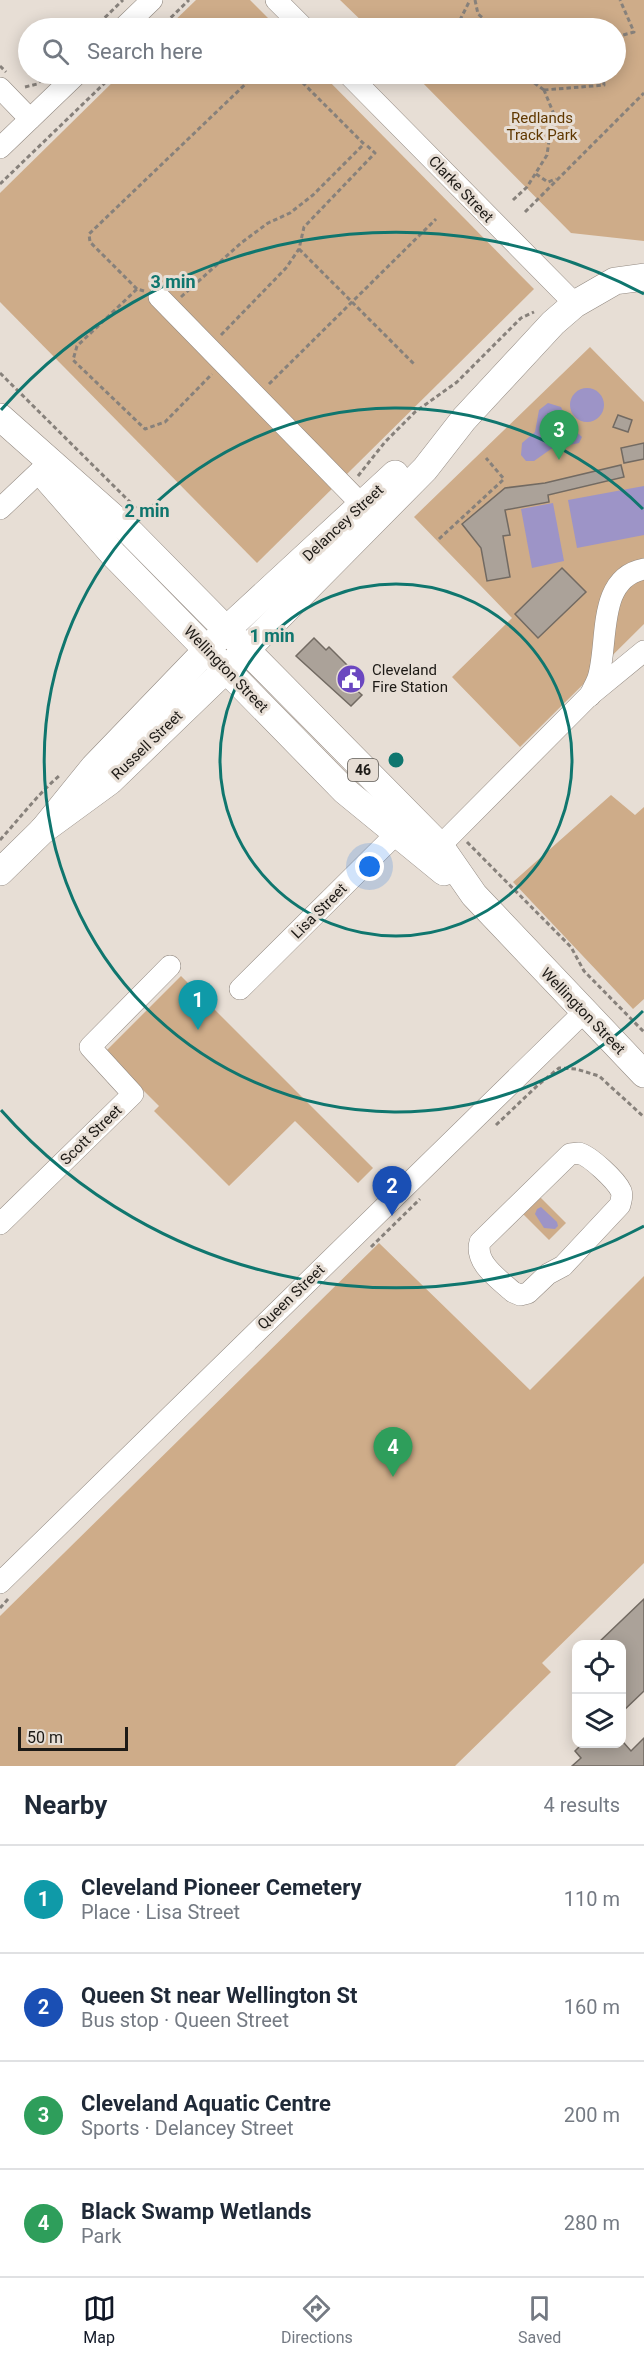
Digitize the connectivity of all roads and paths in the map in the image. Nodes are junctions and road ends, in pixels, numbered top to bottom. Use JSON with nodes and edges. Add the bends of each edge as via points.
{"nodes":[{"id":1,"x":123,"y":0,"type":"edge"},
{"id":2,"x":152,"y":0,"type":"edge"},
{"id":3,"x":189,"y":0,"type":"edge"},
{"id":4,"x":276,"y":0,"type":"edge"},
{"id":5,"x":472,"y":0,"type":"edge"},
{"id":6,"x":620,"y":0,"type":"edge"},
{"id":7,"x":104,"y":18,"type":"edge"},
{"id":8,"x":133,"y":18,"type":"edge"},
{"id":9,"x":170,"y":18,"type":"edge"},
{"id":10,"x":294,"y":18,"type":"edge"},
{"id":11,"x":462,"y":18,"type":"edge"},
{"id":12,"x":483,"y":18,"type":"edge"},
{"id":13,"x":626,"y":34,"type":"edge"},
{"id":14,"x":37,"y":84,"type":"edge"},
{"id":15,"x":66,"y":84,"type":"edge"},
{"id":16,"x":104,"y":84,"type":"edge"},
{"id":17,"x":246,"y":84,"type":"edge"},
{"id":18,"x":304,"y":84,"type":"edge"},
{"id":19,"x":358,"y":84,"type":"edge"},
{"id":20,"x":536,"y":84,"type":"edge"},
{"id":21,"x":604,"y":84,"type":"edge"},
{"id":22,"x":23,"y":87,"type":"dead end"},
{"id":23,"x":0,"y":88,"type":"edge"},
{"id":24,"x":544,"y":90,"type":"junction"},
{"id":25,"x":644,"y":93,"type":"edge"},
{"id":26,"x":30,"y":119,"type":"junction"},
{"id":27,"x":364,"y":144,"type":"junction"},
{"id":28,"x":0,"y":148,"type":"edge"},
{"id":29,"x":536,"y":174,"type":"junction"},
{"id":30,"x":559,"y":177,"type":"junction"},
{"id":31,"x":0,"y":184,"type":"edge"},
{"id":32,"x":513,"y":200,"type":"dead end"},
{"id":33,"x":525,"y":212,"type":"dead end"},
{"id":34,"x":436,"y":219,"type":"dead end"},
{"id":35,"x":299,"y":249,"type":"junction"},
{"id":36,"x":644,"y":277,"type":"edge"},
{"id":37,"x":137,"y":289,"type":"junction"},
{"id":38,"x":164,"y":302,"type":"junction"},
{"id":39,"x":351,"y":302,"type":"junction"},
{"id":40,"x":575,"y":304,"type":"junction"},
{"id":41,"x":536,"y":310,"type":"dead end"},
{"id":42,"x":217,"y":354,"type":"junction"},
{"id":43,"x":415,"y":365,"type":"dead end"},
{"id":44,"x":0,"y":373,"type":"edge"},
{"id":45,"x":257,"y":396,"type":"junction"},
{"id":46,"x":0,"y":419,"type":"edge"},
{"id":47,"x":486,"y":458,"type":"dead end"},
{"id":48,"x":40,"y":471,"type":"junction"},
{"id":49,"x":361,"y":504,"type":"junction"},
{"id":50,"x":0,"y":509,"type":"edge"},
{"id":51,"x":139,"y":510,"type":"dead end"},
{"id":52,"x":345,"y":535,"type":"junction"},
{"id":53,"x":439,"y":539,"type":"dead end"},
{"id":54,"x":644,"y":569,"type":"edge"},
{"id":55,"x":216,"y":640,"type":"junction"},
{"id":56,"x":644,"y":651,"type":"edge"},
{"id":57,"x":236,"y":659,"type":"junction"},
{"id":58,"x":589,"y":696,"type":"junction"},
{"id":59,"x":293,"y":699,"type":"junction"},
{"id":60,"x":273,"y":717,"type":"junction"},
{"id":61,"x":43,"y":830,"type":"junction"},
{"id":62,"x":397,"y":833,"type":"junction"},
{"id":63,"x":448,"y":838,"type":"junction"},
{"id":64,"x":0,"y":872,"type":"edge"},
{"id":65,"x":474,"y":895,"type":"junction"},
{"id":66,"x":170,"y":966,"type":"dead end"},
{"id":67,"x":240,"y":989,"type":"dead end"},
{"id":68,"x":584,"y":1012,"type":"junction"},
{"id":69,"x":644,"y":1032,"type":"edge"},
{"id":70,"x":644,"y":1074,"type":"edge"},
{"id":71,"x":644,"y":1117,"type":"edge"},
{"id":72,"x":490,"y":1131,"type":"dead end"},
{"id":73,"x":426,"y":1194,"type":"dead end"},
{"id":74,"x":525,"y":1197,"type":"joint"},
{"id":75,"x":0,"y":1224,"type":"edge"},
{"id":76,"x":369,"y":1249,"type":"dead end"},
{"id":77,"x":8,"y":1587,"type":"edge"},
{"id":78,"x":0,"y":1608,"type":"edge"}],
"edges":[{"from":1,"to":7,"type":"path"},
{"from":2,"to":8,"type":"street"},
{"from":3,"to":9,"type":"path"},
{"from":4,"to":10,"type":"street"},
{"from":5,"to":11,"type":"path"},
{"from":5,"to":12,"type":"path"},
{"from":6,"to":13,"type":"path","via":[[634,32]]},
{"from":14,"to":22,"type":"path"},
{"from":15,"to":26,"type":"street"},
{"from":16,"to":31,"type":"path"},
{"from":17,"to":37,"type":"path","via":[[89,234],[90,242]]},
{"from":18,"to":27,"type":"path"},
{"from":19,"to":40,"type":"street","name":"Clarke Street"},
{"from":20,"to":24,"type":"path"},
{"from":21,"to":24,"type":"path"},
{"from":23,"to":26,"type":"street"},
{"from":24,"to":29,"type":"path","via":[[553,112],[547,155]]},
{"from":25,"to":30,"type":"path"},
{"from":26,"to":28,"type":"street"},
{"from":27,"to":35,"type":"path","via":[[375,153],[304,226]]},
{"from":27,"to":38,"type":"path","via":[[313,195],[290,213],[268,223]]},
{"from":29,"to":30,"type":"path","via":[[548,182]]},
{"from":29,"to":32,"type":"path"},
{"from":30,"to":33,"type":"path"},
{"from":34,"to":39,"type":"path"},
{"from":35,"to":39,"type":"path"},
{"from":35,"to":42,"type":"path"},
{"from":36,"to":40,"type":"main road","name":"Delancey Street","via":[[615,281]]},
{"from":37,"to":38,"type":"path"},
{"from":37,"to":42,"type":"path","via":[[77,346],[73,360],[145,429],[165,422]]},
{"from":38,"to":42,"type":"street"},
{"from":39,"to":43,"type":"path"},
{"from":39,"to":45,"type":"path"},
{"from":40,"to":49,"type":"main road","name":"Delancey Street","via":[[464,419],[425,469]]},
{"from":41,"to":49,"type":"path","via":[[521,318],[457,382],[415,411],[386,442]]},
{"from":42,"to":45,"type":"street"},
{"from":44,"to":51,"type":"path"},
{"from":45,"to":49,"type":"street"},
{"from":46,"to":48,"type":"main road","name":"Wellington Street","number":"46"},
{"from":46,"to":55,"type":"main road","name":"Wellington Street","number":"46","via":[[131,533]]},
{"from":47,"to":53,"type":"path","via":[[504,479]]},
{"from":48,"to":50,"type":"street"},
{"from":48,"to":55,"type":"main road","name":"Wellington Street","number":"46","via":[[113,554]]},
{"from":49,"to":52,"type":"main road","name":"Delancey Street"},
{"from":52,"to":55,"type":"main road","name":"Delancey Street"},
{"from":52,"to":57,"type":"main road","name":"Delancey Street"},
{"from":54,"to":58,"type":"street","via":[[631,572],[618,584],[608,607],[598,678]]},
{"from":55,"to":57,"type":"main road","name":"Wellington Street","number":"46"},
{"from":55,"to":61,"type":"main road","name":"Russell Street","via":[[94,767]]},
{"from":56,"to":58,"type":"street"},
{"from":57,"to":59,"type":"main road","name":"Wellington Street","number":"46"},
{"from":57,"to":60,"type":"main road","name":"Wellington Street","number":"46"},
{"from":57,"to":61,"type":"main road","name":"Russell Street","via":[[110,781]]},
{"from":58,"to":63,"type":"street"},
{"from":59,"to":60,"type":"street"},
{"from":59,"to":63,"type":"main road","name":"Wellington Street","number":"46"},
{"from":60,"to":62,"type":"main road","name":"Wellington Street","number":"46","via":[[345,791]]},
{"from":61,"to":64,"type":"main road","name":"Russell Street"},
{"from":62,"to":65,"type":"main road","name":"Wellington Street","number":"46"},
{"from":62,"to":67,"type":"street","name":"Lisa Street"},
{"from":63,"to":65,"type":"main road","name":"Wellington Street","number":"46"},
{"from":63,"to":69,"type":"path","via":[[571,946],[584,971]]},
{"from":65,"to":68,"type":"main road","name":"Wellington Street","number":"46"},
{"from":66,"to":75,"type":"street","name":"Scott Street","via":[[90,1047],[133,1094]]},
{"from":68,"to":70,"type":"main road","name":"Wellington Street","number":"46"},
{"from":68,"to":77,"type":"street","name":"Queen Street"},
{"from":71,"to":72,"type":"path","via":[[598,1076],[576,1068],[559,1068]]},
{"from":73,"to":76,"type":"path"},
{"from":74,"to":74,"type":"street","via":[[480,1242],[477,1251],[479,1259],[520,1295],[563,1266],[620,1205],[622,1196],[620,1188],[587,1155],[579,1153],[570,1154]]},
{"from":77,"to":78,"type":"path"}]}
